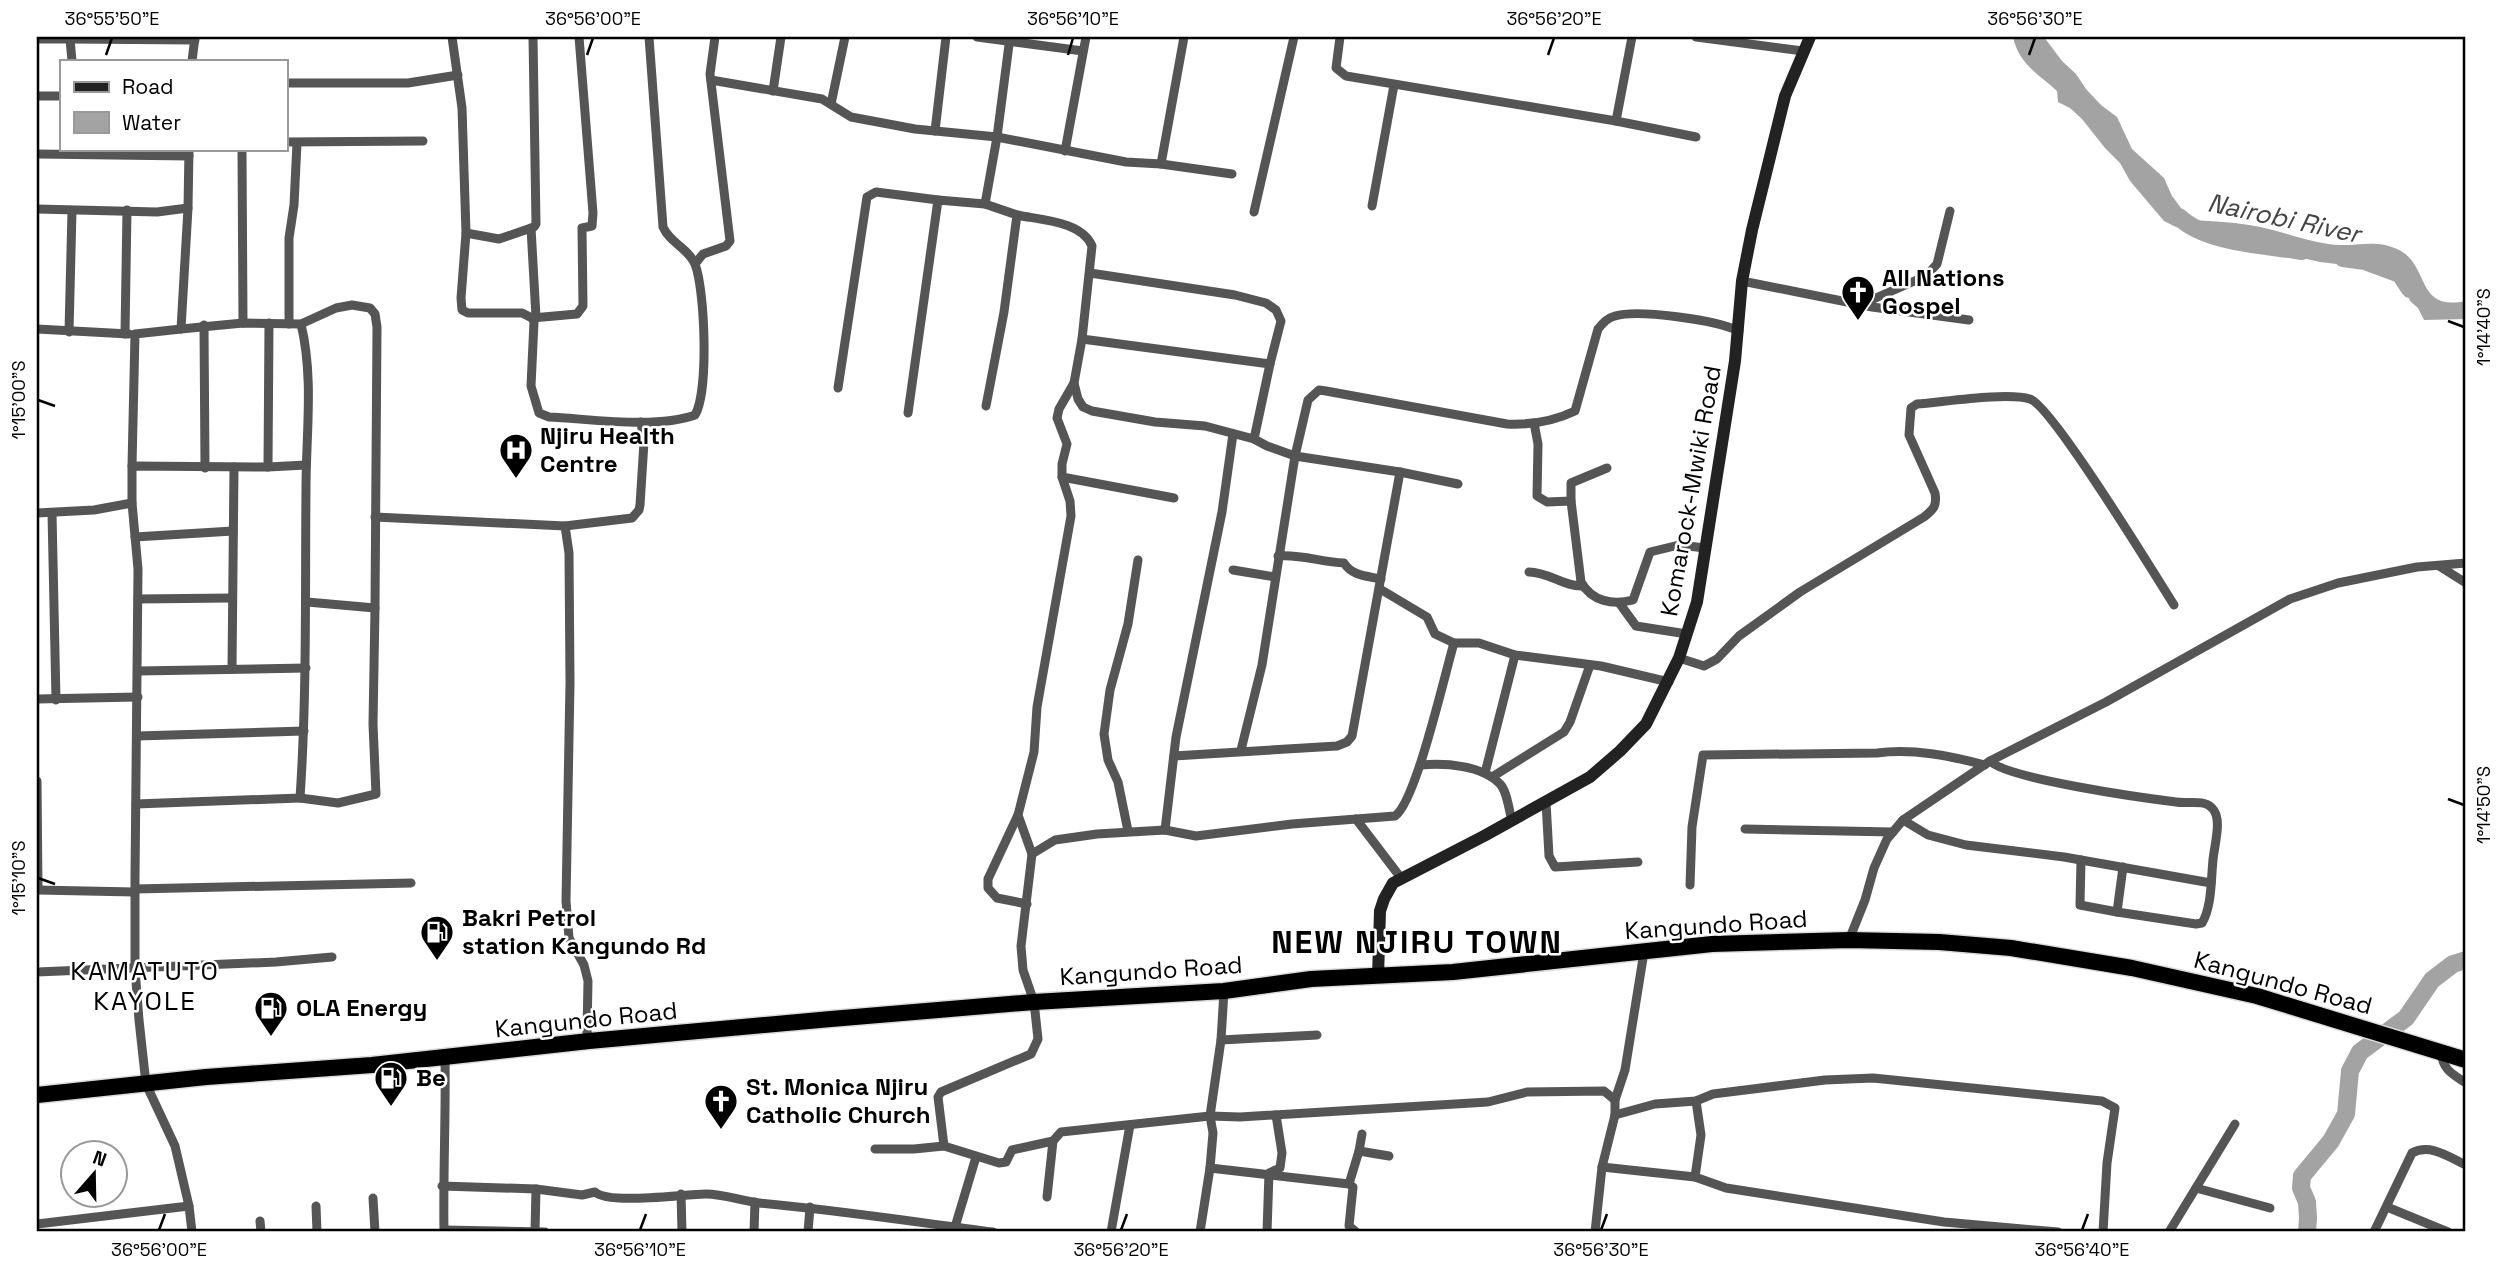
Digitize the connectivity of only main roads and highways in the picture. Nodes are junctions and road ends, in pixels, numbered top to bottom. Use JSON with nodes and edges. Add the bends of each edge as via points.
{"nodes":[{"id":1,"x":1810,"y":37,"type":"edge"},
{"id":2,"x":1378,"y":977,"type":"junction"},
{"id":3,"x":2466,"y":1060,"type":"edge"},
{"id":4,"x":37,"y":1096,"type":"edge"}],
"edges":[{"from":1,"to":2,"type":"main road","name":"Komarock-Mwiki Road","via":[[1785,96],[1764,178],[1742,281],[1739,331],[1697,602],[1669,682],[1646,724],[1590,777],[1389,888],[1380,911]]},
{"from":2,"to":3,"type":"highway","name":"Kangundo Road","via":[[1712,944],[1939,942],[2132,968],[2251,994]]},
{"from":2,"to":4,"type":"highway","name":"Kangundo Road","via":[[589,1041]]}]}
